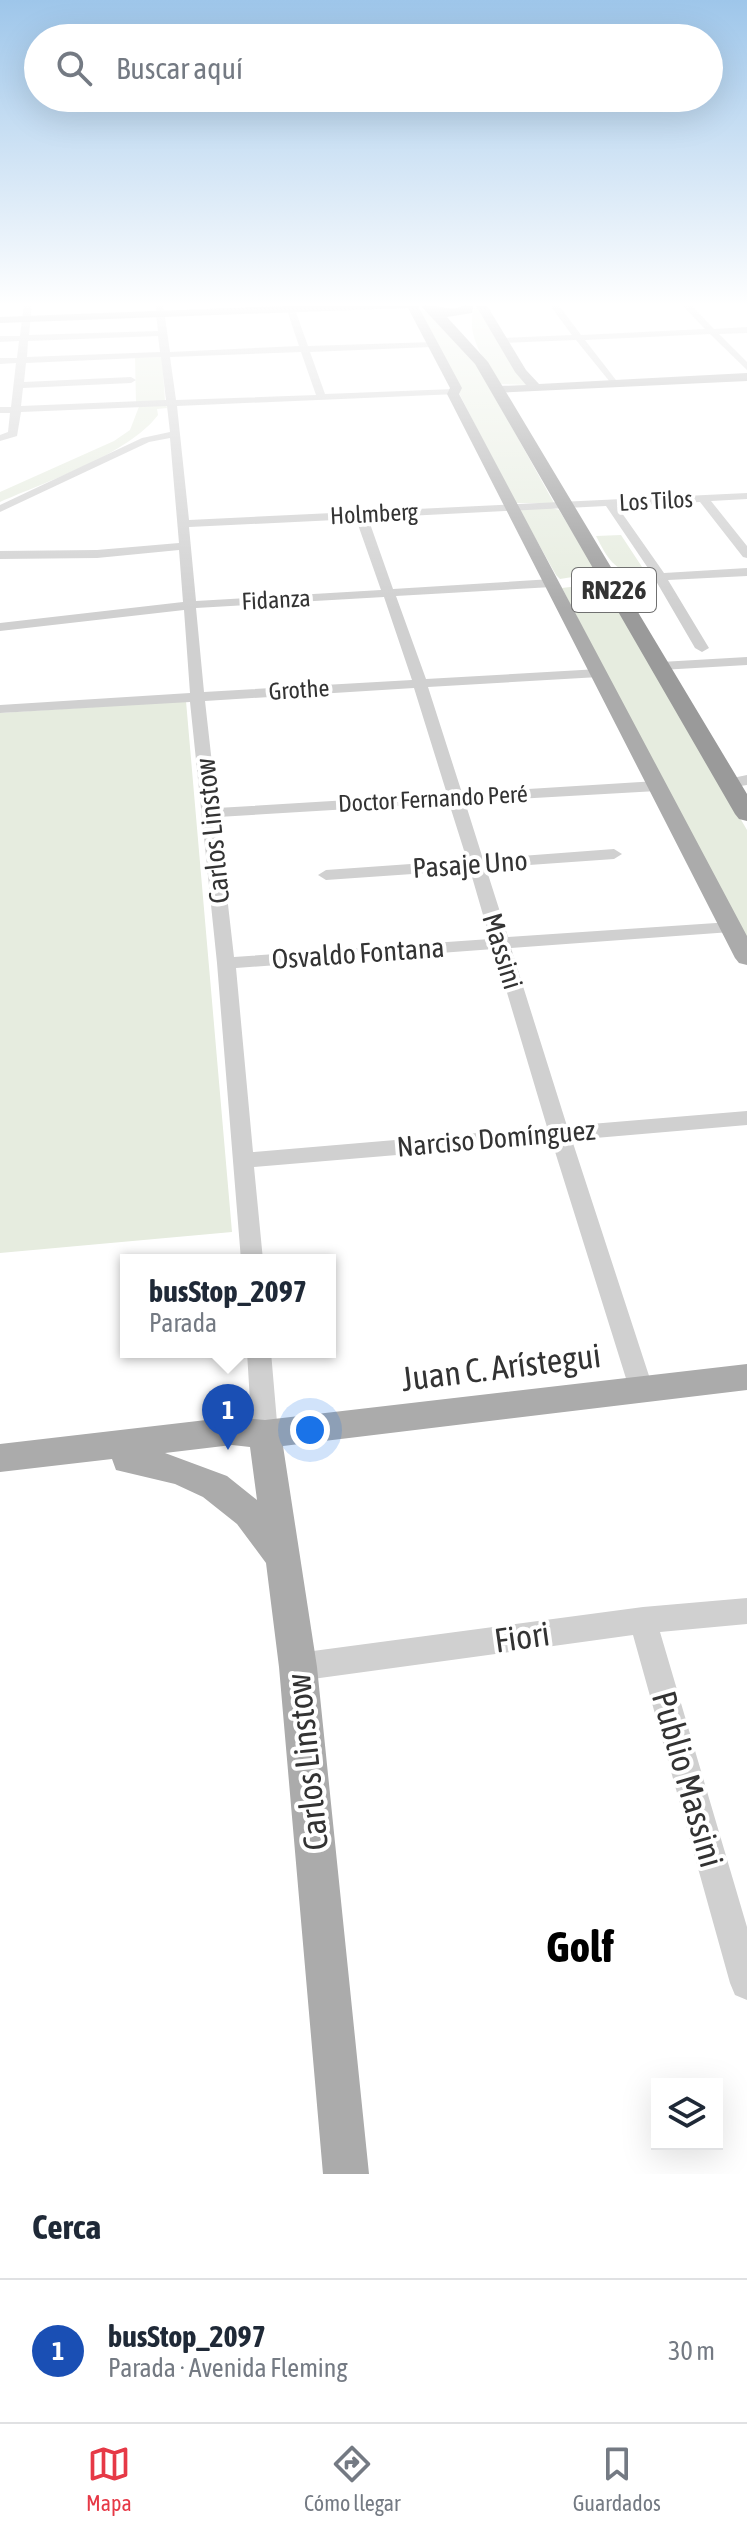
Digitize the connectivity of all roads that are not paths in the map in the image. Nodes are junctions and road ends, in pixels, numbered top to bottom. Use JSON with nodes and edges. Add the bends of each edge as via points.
{"nodes":[{"id":1,"x":15,"y":405,"type":"edge"},
{"id":2,"x":84,"y":405,"type":"edge"},
{"id":3,"x":170,"y":405,"type":"edge"},
{"id":4,"x":461,"y":405,"type":"edge"},
{"id":5,"x":507,"y":405,"type":"edge"},
{"id":6,"x":14,"y":409,"type":"junction"},
{"id":7,"x":0,"y":410,"type":"edge"},
{"id":8,"x":174,"y":434,"type":"junction"},
{"id":9,"x":5,"y":437,"type":"edge"},
{"id":10,"x":747,"y":496,"type":"edge"},
{"id":11,"x":703,"y":498,"type":"junction"},
{"id":12,"x":609,"y":503,"type":"junction"},
{"id":13,"x":565,"y":505,"type":"junction"},
{"id":14,"x":511,"y":507,"type":"junction"},
{"id":15,"x":0,"y":509,"type":"edge"},
{"id":16,"x":361,"y":515,"type":"junction"},
{"id":17,"x":184,"y":524,"type":"junction"},
{"id":18,"x":186,"y":546,"type":"junction"},
{"id":19,"x":747,"y":554,"type":"edge"},
{"id":20,"x":0,"y":555,"type":"edge"},
{"id":21,"x":747,"y":572,"type":"edge"},
{"id":22,"x":660,"y":577,"type":"junction"},
{"id":23,"x":608,"y":580,"type":"junction"},
{"id":24,"x":552,"y":583,"type":"junction"},
{"id":25,"x":387,"y":593,"type":"junction"},
{"id":26,"x":190,"y":605,"type":"junction"},
{"id":27,"x":0,"y":627,"type":"edge"},
{"id":28,"x":702,"y":648,"type":"dead end"},
{"id":29,"x":747,"y":661,"type":"edge"},
{"id":30,"x":661,"y":666,"type":"junction"},
{"id":31,"x":599,"y":673,"type":"junction"},
{"id":32,"x":420,"y":683,"type":"junction"},
{"id":33,"x":197,"y":697,"type":"junction"},
{"id":34,"x":0,"y":709,"type":"edge"},
{"id":35,"x":738,"y":782,"type":"edge"},
{"id":36,"x":657,"y":786,"type":"junction"},
{"id":37,"x":455,"y":797,"type":"junction"},
{"id":38,"x":210,"y":813,"type":"junction"},
{"id":39,"x":747,"y":814,"type":"edge"},
{"id":40,"x":614,"y":854,"type":"dead end"},
{"id":41,"x":477,"y":864,"type":"junction"},
{"id":42,"x":326,"y":875,"type":"dead end"},
{"id":43,"x":731,"y":927,"type":"junction"},
{"id":44,"x":501,"y":942,"type":"junction"},
{"id":45,"x":747,"y":958,"type":"edge"},
{"id":46,"x":226,"y":963,"type":"junction"},
{"id":47,"x":747,"y":1118,"type":"edge"},
{"id":48,"x":557,"y":1132,"type":"junction"},
{"id":49,"x":245,"y":1160,"type":"junction"},
{"id":50,"x":252,"y":1254,"type":"edge"},
{"id":51,"x":259,"y":1358,"type":"edge"},
{"id":52,"x":747,"y":1377,"type":"edge"},
{"id":53,"x":641,"y":1388,"type":"junction"},
{"id":54,"x":265,"y":1434,"type":"junction"},
{"id":55,"x":0,"y":1458,"type":"edge"},
{"id":56,"x":128,"y":1460,"type":"junction"},
{"id":57,"x":0,"y":1475,"type":"edge"},
{"id":58,"x":283,"y":1561,"type":"junction"},
{"id":59,"x":747,"y":1611,"type":"edge"},
{"id":60,"x":643,"y":1620,"type":"junction"},
{"id":61,"x":298,"y":1667,"type":"junction"},
{"id":62,"x":747,"y":1983,"type":"edge"},
{"id":63,"x":346,"y":2174,"type":"edge"}],
"edges":[{"from":1,"to":6,"type":"street"},
{"from":2,"to":6,"type":"street"},
{"from":3,"to":8,"type":"street","name":"Carlos Linstow"},
{"from":4,"to":14,"type":"main road"},
{"from":5,"to":13,"type":"highway","number":"RN226"},
{"from":6,"to":7,"type":"street"},
{"from":6,"to":9,"type":"street"},
{"from":8,"to":15,"type":"street","via":[[146,440]]},
{"from":8,"to":17,"type":"street","name":"Carlos Linstow"},
{"from":10,"to":11,"type":"street","name":"Los Tilos"},
{"from":11,"to":12,"type":"street","name":"Los Tilos"},
{"from":11,"to":19,"type":"street"},
{"from":12,"to":13,"type":"street","name":"Los Tilos"},
{"from":12,"to":22,"type":"street"},
{"from":13,"to":14,"type":"street","name":"Holmberg"},
{"from":13,"to":23,"type":"highway","number":"RN226"},
{"from":14,"to":16,"type":"street","name":"Holmberg"},
{"from":14,"to":24,"type":"main road"},
{"from":16,"to":17,"type":"street","name":"Holmberg"},
{"from":16,"to":25,"type":"street","name":"Massini"},
{"from":17,"to":18,"type":"street","name":"Carlos Linstow"},
{"from":18,"to":20,"type":"street"},
{"from":18,"to":26,"type":"street","name":"Carlos Linstow"},
{"from":21,"to":22,"type":"street"},
{"from":22,"to":23,"type":"street"},
{"from":22,"to":28,"type":"street"},
{"from":23,"to":30,"type":"highway","number":"RN226"},
{"from":24,"to":25,"type":"street","name":"Fidanza"},
{"from":24,"to":31,"type":"main road"},
{"from":25,"to":26,"type":"street","name":"Fidanza"},
{"from":25,"to":32,"type":"street","name":"Massini"},
{"from":26,"to":27,"type":"street","name":"Fidanza"},
{"from":26,"to":33,"type":"street","name":"Carlos Linstow"},
{"from":29,"to":30,"type":"street"},
{"from":30,"to":35,"type":"highway","number":"RN226"},
{"from":31,"to":32,"type":"street","name":"Grothe"},
{"from":31,"to":36,"type":"main road"},
{"from":32,"to":33,"type":"street","name":"Grothe"},
{"from":32,"to":37,"type":"street","name":"Massini"},
{"from":33,"to":34,"type":"street","name":"Grothe"},
{"from":33,"to":38,"type":"street","name":"Carlos Linstow"},
{"from":35,"to":39,"type":"highway","number":"RN226"},
{"from":36,"to":37,"type":"street","name":"Doctor Fernando Peré"},
{"from":36,"to":43,"type":"main road"},
{"from":37,"to":38,"type":"street","name":"Doctor Fernando Peré"},
{"from":37,"to":41,"type":"street","name":"Massini"},
{"from":38,"to":46,"type":"street","name":"Carlos Linstow"},
{"from":40,"to":41,"type":"street","name":"Pasaje Uno"},
{"from":41,"to":42,"type":"street","name":"Pasaje Uno"},
{"from":41,"to":44,"type":"street","name":"Massini"},
{"from":43,"to":44,"type":"street","name":"Osvaldo Fontana"},
{"from":43,"to":45,"type":"main road"},
{"from":44,"to":46,"type":"street","name":"Osvaldo Fontana"},
{"from":44,"to":48,"type":"street","name":"Massini"},
{"from":46,"to":49,"type":"street","name":"Carlos Linstow"},
{"from":47,"to":48,"type":"street","name":"Narciso Domínguez"},
{"from":48,"to":49,"type":"street","name":"Narciso Domínguez"},
{"from":48,"to":53,"type":"street","name":"Massini"},
{"from":49,"to":50,"type":"street","name":"Carlos Linstow"},
{"from":51,"to":54,"type":"street","name":"Carlos Linstow"},
{"from":52,"to":53,"type":"main road","name":"Juan C. Arístegui"},
{"from":53,"to":54,"type":"main road","name":"Juan C. Arístegui"},
{"from":54,"to":55,"type":"main road","via":[[232,1431]]},
{"from":54,"to":56,"type":"main road","via":[[228,1450]]},
{"from":54,"to":58,"type":"main road","name":"Carlos Linstow"},
{"from":56,"to":57,"type":"main road"},
{"from":56,"to":58,"type":"main road","via":[[173,1468],[216,1486],[248,1512]]},
{"from":58,"to":61,"type":"main road","name":"Carlos Linstow"},
{"from":59,"to":60,"type":"street","name":"Fiori"},
{"from":60,"to":61,"type":"street","name":"Fiori"},
{"from":60,"to":62,"type":"street","name":"Publio Massini"},
{"from":61,"to":63,"type":"main road","name":"Carlos Linstow"}]}
